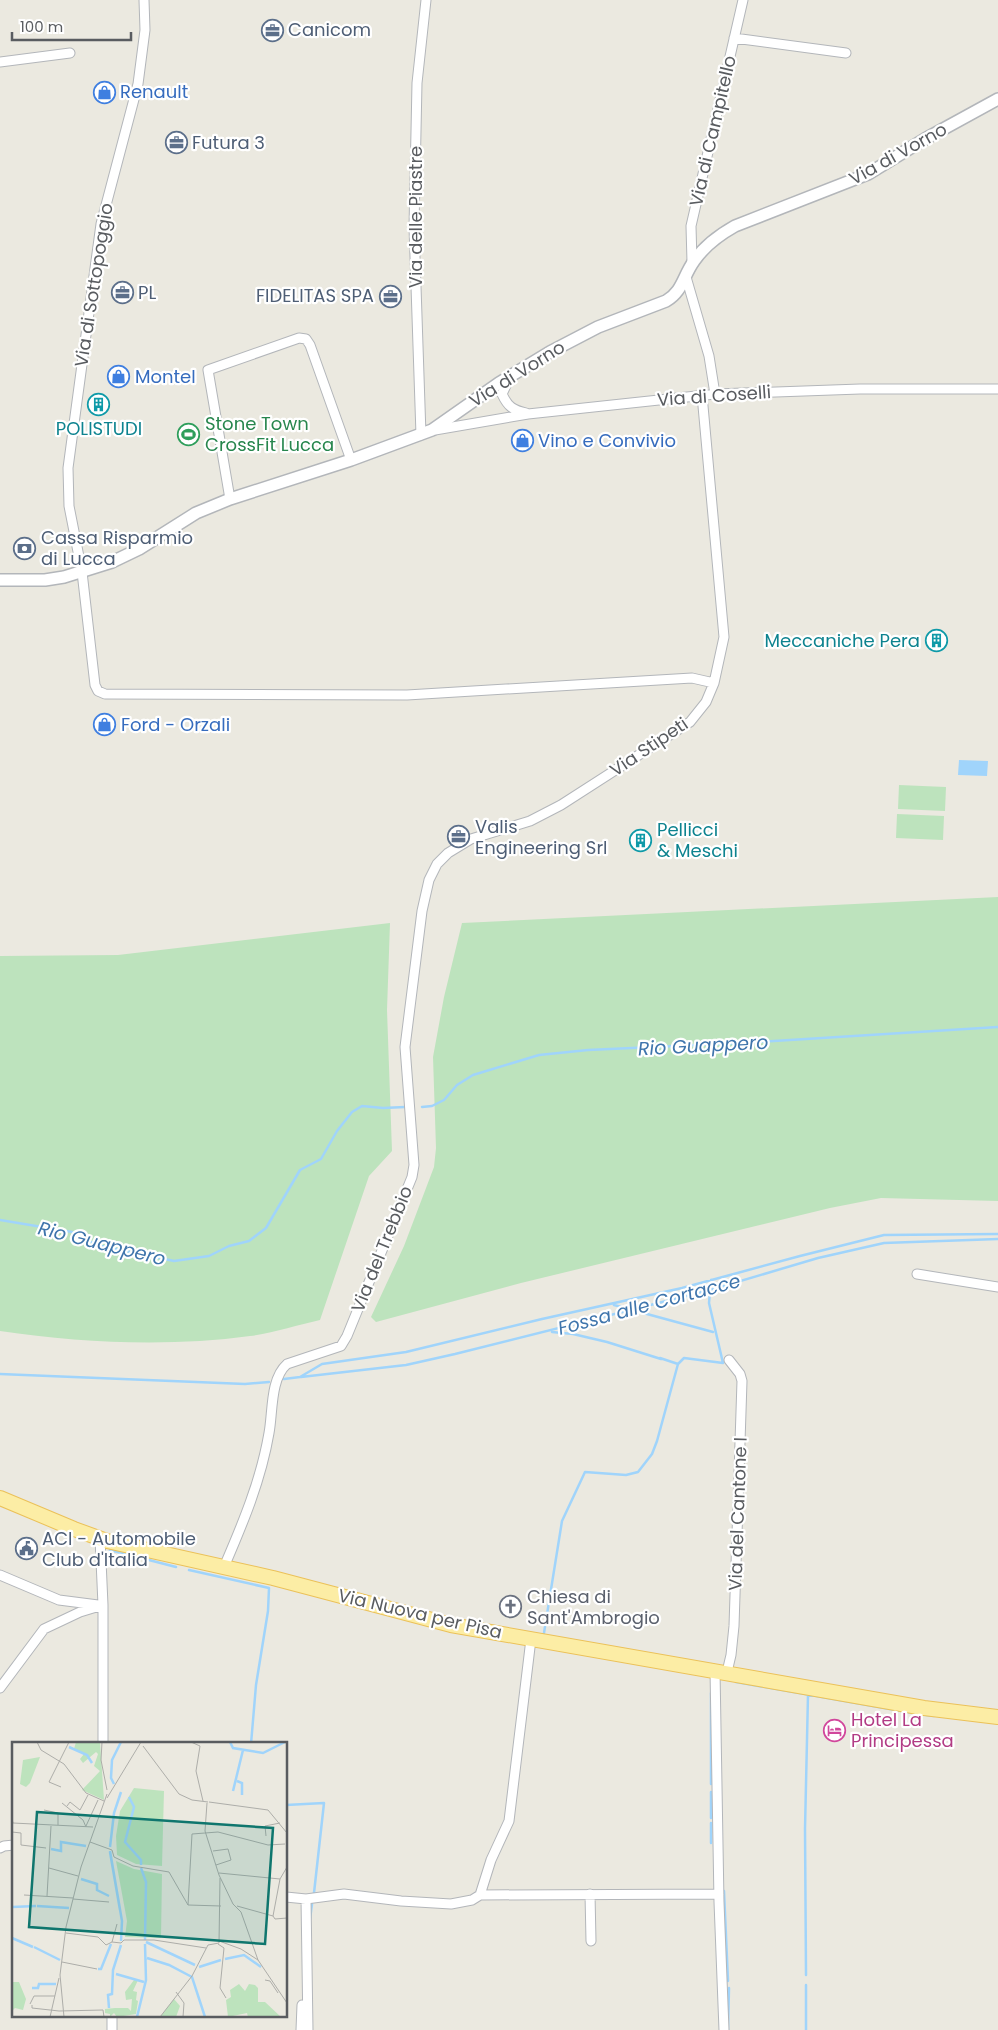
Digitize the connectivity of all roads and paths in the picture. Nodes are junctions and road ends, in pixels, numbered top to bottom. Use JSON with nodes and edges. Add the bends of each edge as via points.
{"nodes":[{"id":1,"x":144,"y":0,"type":"edge"},
{"id":2,"x":426,"y":0,"type":"edge"},
{"id":3,"x":743,"y":0,"type":"edge"},
{"id":4,"x":734,"y":38,"type":"junction"},
{"id":5,"x":70,"y":53,"type":"dead end"},
{"id":6,"x":846,"y":53,"type":"dead end"},
{"id":7,"x":0,"y":62,"type":"edge"},
{"id":8,"x":998,"y":99,"type":"edge"},
{"id":9,"x":692,"y":262,"type":"junction"},
{"id":10,"x":686,"y":277,"type":"junction"},
{"id":11,"x":510,"y":377,"type":"junction"},
{"id":12,"x":998,"y":388,"type":"edge"},
{"id":13,"x":715,"y":394,"type":"junction"},
{"id":14,"x":702,"y":395,"type":"junction"},
{"id":15,"x":528,"y":414,"type":"junction"},
{"id":16,"x":432,"y":430,"type":"junction"},
{"id":17,"x":420,"y":435,"type":"junction"},
{"id":18,"x":350,"y":460,"type":"junction"},
{"id":19,"x":230,"y":499,"type":"junction"},
{"id":20,"x":82,"y":572,"type":"junction"},
{"id":21,"x":0,"y":580,"type":"edge"},
{"id":22,"x":714,"y":682,"type":"junction"},
{"id":23,"x":428,"y":880,"type":"joint"},
{"id":24,"x":916,"y":1274,"type":"dead end"},
{"id":25,"x":998,"y":1287,"type":"edge"},
{"id":26,"x":728,"y":1360,"type":"dead end"},
{"id":27,"x":0,"y":1498,"type":"edge"},
{"id":28,"x":100,"y":1538,"type":"junction"},
{"id":29,"x":224,"y":1567,"type":"junction"},
{"id":30,"x":0,"y":1575,"type":"edge"},
{"id":31,"x":103,"y":1605,"type":"junction"},
{"id":32,"x":531,"y":1639,"type":"junction"},
{"id":33,"x":721,"y":1671,"type":"junction"},
{"id":34,"x":0,"y":1688,"type":"edge"},
{"id":35,"x":998,"y":1717,"type":"edge"},
{"id":36,"x":103,"y":1742,"type":"edge"},
{"id":37,"x":480,"y":1894,"type":"junction"},
{"id":38,"x":590,"y":1894,"type":"junction"},
{"id":39,"x":719,"y":1894,"type":"junction"},
{"id":40,"x":288,"y":1897,"type":"edge"},
{"id":41,"x":306,"y":1899,"type":"junction"},
{"id":42,"x":306,"y":1933,"type":"junction"},
{"id":43,"x":591,"y":1941,"type":"dead end"},
{"id":44,"x":301,"y":2030,"type":"edge"},
{"id":45,"x":308,"y":2030,"type":"edge"},
{"id":46,"x":724,"y":2030,"type":"edge"}],
"edges":[{"from":1,"to":20,"type":"street","name":"Via di Sottopoggio","via":[[145,30],[138,84],[101,224],[69,448],[69,506]]},
{"from":2,"to":17,"type":"street","name":"Via delle Piastre","via":[[417,83],[414,227]]},
{"from":3,"to":4,"type":"street","name":"Via di Campitello"},
{"from":4,"to":6,"type":"street"},
{"from":4,"to":9,"type":"street","name":"Via di Campitello","via":[[691,226]]},
{"from":5,"to":7,"type":"street"},
{"from":8,"to":9,"type":"street","name":"Via di Vorno","via":[[868,174],[718,235]]},
{"from":9,"to":10,"type":"street","name":"Via di Vorno"},
{"from":10,"to":11,"type":"street","name":"Via di Vorno","via":[[675,296],[598,327]]},
{"from":10,"to":13,"type":"street","via":[[709,356]]},
{"from":11,"to":15,"type":"street","via":[[502,394],[506,403],[512,409]]},
{"from":11,"to":16,"type":"street","name":"Via di Vorno"},
{"from":12,"to":13,"type":"street","name":"Via di Coselli"},
{"from":13,"to":14,"type":"street","name":"Via di Coselli"},
{"from":14,"to":15,"type":"street","name":"Via di Coselli"},
{"from":14,"to":22,"type":"street","name":"Via Stipeti","via":[[724,637]]},
{"from":15,"to":16,"type":"street","name":"Via di Coselli"},
{"from":16,"to":17,"type":"street","name":"Via di Vorno"},
{"from":17,"to":18,"type":"street","name":"Via di Vorno"},
{"from":18,"to":19,"type":"street","name":"Via di Vorno"},
{"from":18,"to":19,"type":"street","via":[[310,345],[306,339],[299,338],[208,370]]},
{"from":19,"to":20,"type":"street","name":"Via di Vorno","via":[[196,513],[139,550]]},
{"from":20,"to":21,"type":"street","name":"Via di Vorno","via":[[45,580]]},
{"from":20,"to":22,"type":"street","name":"Via di Sottopoggio","via":[[95,685],[104,694],[407,696],[692,678]]},
{"from":22,"to":23,"type":"street","name":"Via Stipeti","via":[[706,702],[690,722],[561,805],[530,821],[461,844],[437,864]]},
{"from":23,"to":29,"type":"street","name":"Via del Trebbio","via":[[405,1047],[414,1164],[412,1176],[341,1346],[287,1364],[281,1369],[254,1492]]},
{"from":24,"to":25,"type":"street"},
{"from":26,"to":33,"type":"street","name":"Via del Cantone I","via":[[742,1380],[732,1655]]},
{"from":27,"to":28,"type":"main road","name":"Via Nuova per Pisa"},
{"from":28,"to":29,"type":"main road","name":"Via Nuova per Pisa"},
{"from":28,"to":31,"type":"street"},
{"from":29,"to":32,"type":"main road","name":"Via Nuova per Pisa","via":[[451,1625]]},
{"from":30,"to":31,"type":"street","via":[[59,1600]]},
{"from":31,"to":34,"type":"street","via":[[44,1629]]},
{"from":31,"to":36,"type":"street"},
{"from":32,"to":33,"type":"main road","name":"Via Nuova per Pisa"},
{"from":32,"to":37,"type":"street","via":[[509,1821]]},
{"from":33,"to":35,"type":"main road","name":"Via Nuova per Pisa","via":[[924,1708]]},
{"from":33,"to":39,"type":"street","name":"Via del Cantone I"},
{"from":37,"to":38,"type":"street"},
{"from":37,"to":41,"type":"street","via":[[472,1900],[451,1904],[344,1894]]},
{"from":38,"to":39,"type":"street"},
{"from":38,"to":43,"type":"street"},
{"from":39,"to":46,"type":"street","name":"Via del Cantone I"},
{"from":40,"to":41,"type":"street"},
{"from":41,"to":42,"type":"street"},
{"from":42,"to":44,"type":"street"},
{"from":42,"to":45,"type":"street"}]}
